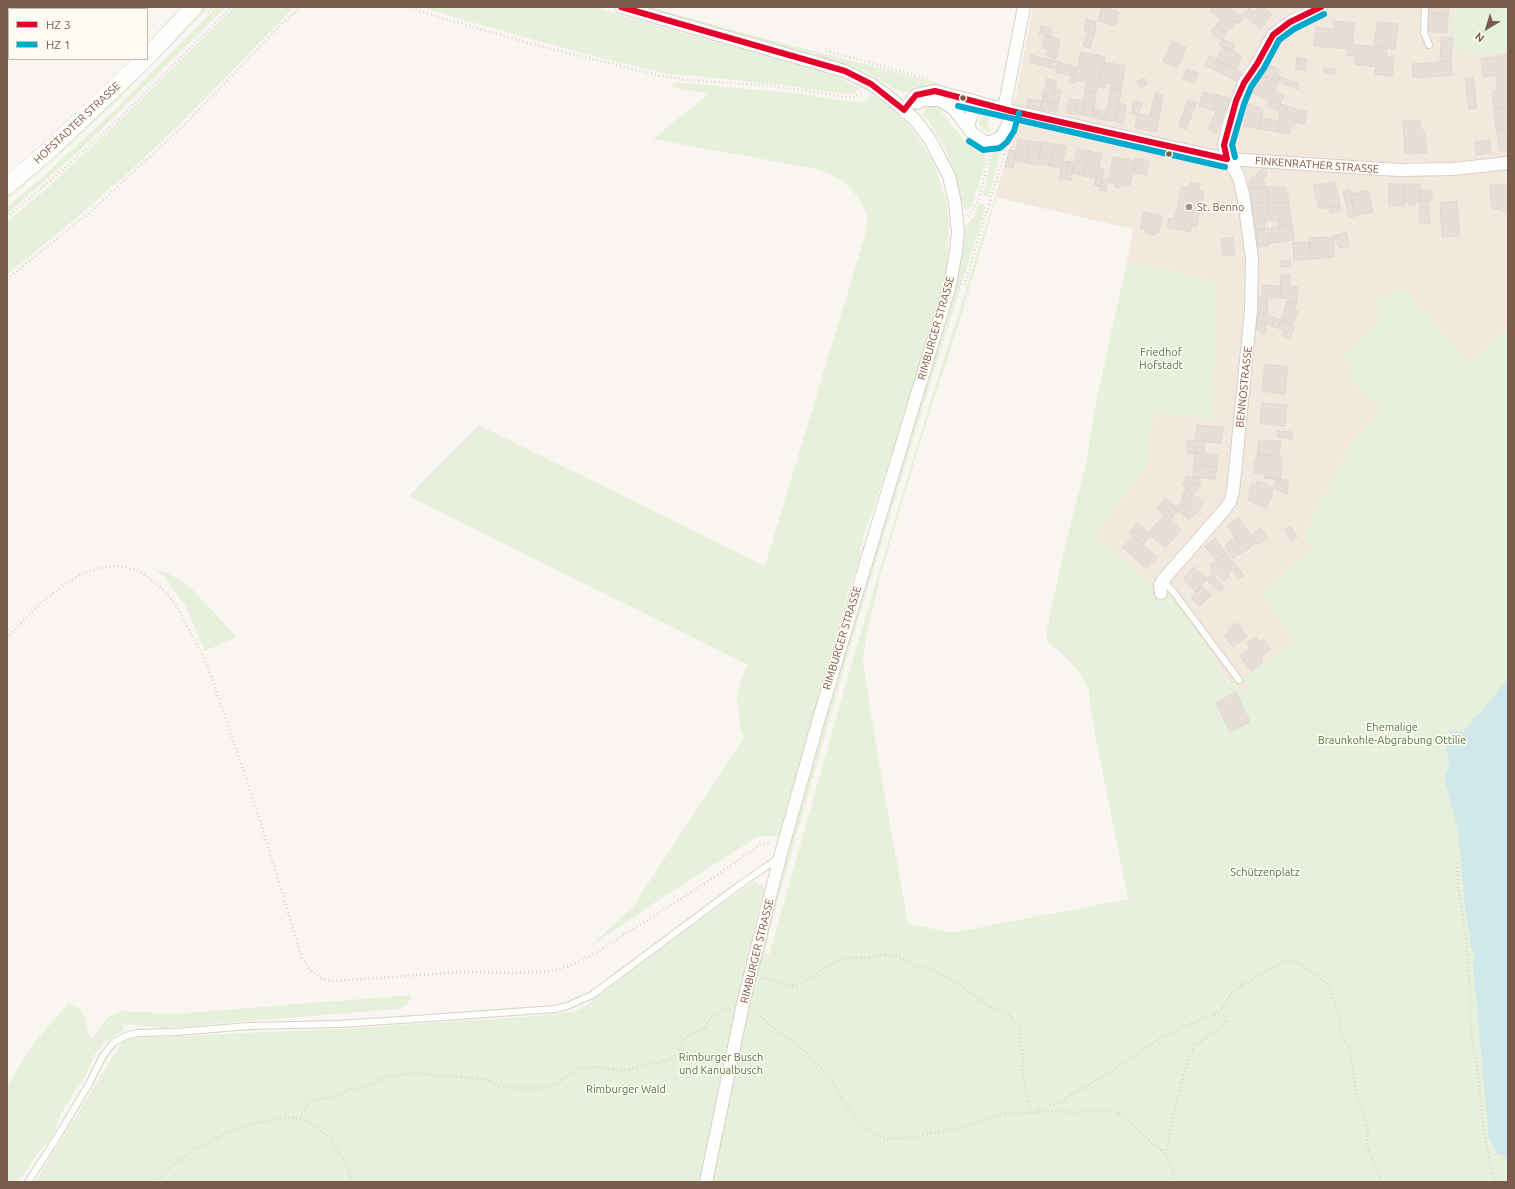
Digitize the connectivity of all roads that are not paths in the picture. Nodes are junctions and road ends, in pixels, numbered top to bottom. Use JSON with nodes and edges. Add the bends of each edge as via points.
{"nodes":[{"id":1,"x":194,"y":7,"type":"edge"},
{"id":2,"x":621,"y":7,"type":"edge"},
{"id":3,"x":1024,"y":7,"type":"edge"},
{"id":4,"x":1321,"y":7,"type":"edge"},
{"id":5,"x":1424,"y":7,"type":"edge"},
{"id":6,"x":1429,"y":45,"type":"dead end"},
{"id":7,"x":148,"y":56,"type":"edge"},
{"id":8,"x":144,"y":60,"type":"edge"},
{"id":9,"x":984,"y":104,"type":"junction"},
{"id":10,"x":904,"y":110,"type":"junction"},
{"id":11,"x":1008,"y":110,"type":"junction"},
{"id":12,"x":968,"y":126,"type":"junction"},
{"id":13,"x":1227,"y":158,"type":"junction"},
{"id":14,"x":1508,"y":164,"type":"edge"},
{"id":15,"x":7,"y":186,"type":"edge"},
{"id":16,"x":1163,"y":580,"type":"junction"},
{"id":17,"x":1162,"y":593,"type":"dead end"},
{"id":18,"x":1240,"y":680,"type":"dead end"},
{"id":19,"x":780,"y":857,"type":"junction"},
{"id":20,"x":28,"y":1182,"type":"edge"},
{"id":21,"x":706,"y":1182,"type":"edge"}],
"edges":[{"from":1,"to":7,"type":"main road","name":"HOFSTADTER STRASSE"},
{"from":2,"to":10,"type":"street","name":"RIMBURGER STRASSE","via":[[845,71],[871,84]]},
{"from":3,"to":11,"type":"street"},
{"from":4,"to":13,"type":"street","via":[[1290,22],[1273,35],[1236,101],[1224,145]]},
{"from":5,"to":6,"type":"lane","via":[[1424,32]]},
{"from":8,"to":15,"type":"main road","name":"HOFSTADTER STRASSE","via":[[48,151]]},
{"from":9,"to":10,"type":"street","name":"FINKENRATHER STRASSE","via":[[935,91],[916,95]]},
{"from":9,"to":11,"type":"street","name":"FINKENRATHER STRASSE"},
{"from":9,"to":12,"type":"street","via":[[975,109]]},
{"from":10,"to":12,"type":"street","via":[[923,100],[940,100],[954,109]]},
{"from":10,"to":19,"type":"street","name":"RIMBURGER STRASSE","via":[[929,138],[949,176],[957,221],[956,251],[950,285],[822,708]]},
{"from":11,"to":12,"type":"street","via":[[1007,127],[1001,137],[991,142],[979,139]]},
{"from":11,"to":13,"type":"street","name":"FINKENRATHER STRASSE"},
{"from":13,"to":14,"type":"street","name":"FINKENRATHER STRASSE","via":[[1399,170]]},
{"from":13,"to":16,"type":"street","name":"BENNOSTRASSE","via":[[1238,175],[1243,194],[1252,258],[1251,310],[1233,492],[1225,510]]},
{"from":16,"to":17,"type":"street","via":[[1160,586]]},
{"from":16,"to":18,"type":"lane"},
{"from":19,"to":20,"type":"lane","via":[[592,995],[567,1006],[555,1009],[338,1024],[249,1026],[126,1036],[113,1043],[103,1056],[89,1084]]},
{"from":19,"to":21,"type":"street","name":"RIMBURGER STRASSE","via":[[744,1004]]}]}
